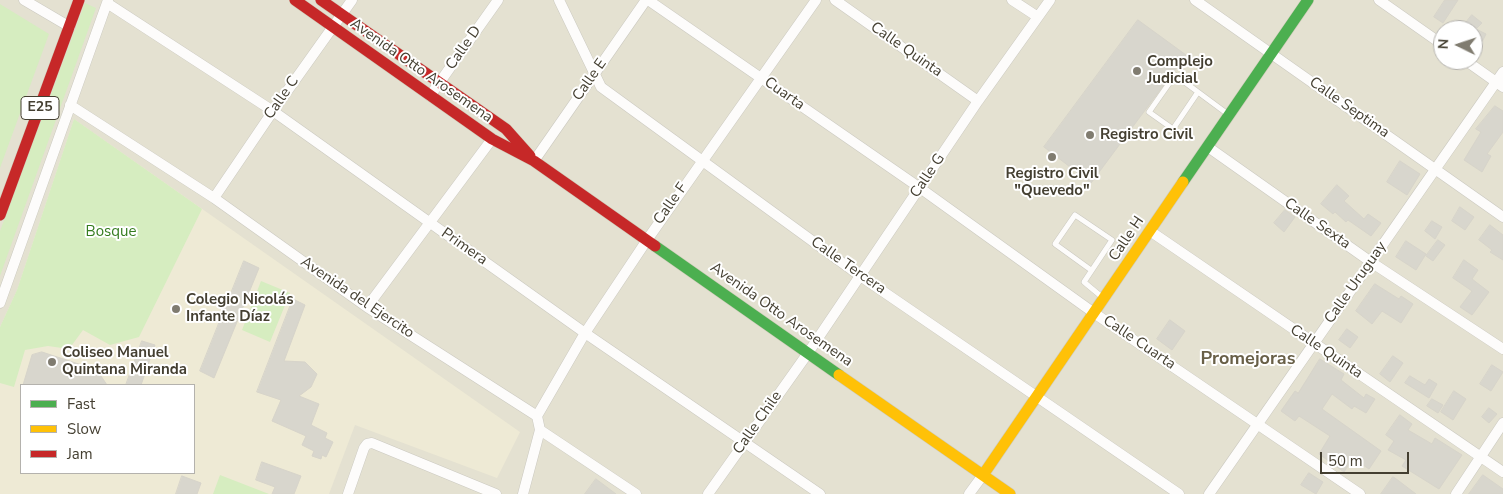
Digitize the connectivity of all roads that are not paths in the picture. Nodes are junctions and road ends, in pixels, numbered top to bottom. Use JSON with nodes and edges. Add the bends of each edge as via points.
{"nodes":[{"id":1,"x":24,"y":0,"type":"edge"},
{"id":2,"x":78,"y":0,"type":"edge"},
{"id":3,"x":295,"y":0,"type":"edge"},
{"id":4,"x":321,"y":0,"type":"edge"},
{"id":5,"x":352,"y":0,"type":"edge"},
{"id":6,"x":498,"y":0,"type":"edge"},
{"id":7,"x":559,"y":0,"type":"edge"},
{"id":8,"x":647,"y":0,"type":"edge"},
{"id":9,"x":816,"y":0,"type":"edge"},
{"id":10,"x":834,"y":0,"type":"edge"},
{"id":11,"x":1012,"y":0,"type":"edge"},
{"id":12,"x":1050,"y":0,"type":"edge"},
{"id":13,"x":1195,"y":0,"type":"edge"},
{"id":14,"x":1308,"y":0,"type":"edge"},
{"id":15,"x":1379,"y":0,"type":"edge"},
{"id":16,"x":108,"y":1,"type":"edge"},
{"id":17,"x":341,"y":14,"type":"junction"},
{"id":18,"x":1038,"y":17,"type":"junction"},
{"id":19,"x":332,"y":26,"type":"junction"},
{"id":20,"x":70,"y":27,"type":"junction"},
{"id":21,"x":1433,"y":38,"type":"edge"},
{"id":22,"x":1272,"y":54,"type":"junction"},
{"id":23,"x":1480,"y":70,"type":"edge"},
{"id":24,"x":1503,"y":72,"type":"edge"},
{"id":25,"x":594,"y":74,"type":"junction"},
{"id":26,"x":761,"y":78,"type":"junction"},
{"id":27,"x":439,"y":83,"type":"junction"},
{"id":28,"x":1500,"y":84,"type":"edge"},
{"id":29,"x":1198,"y":92,"type":"junction"},
{"id":30,"x":430,"y":96,"type":"junction"},
{"id":31,"x":978,"y":101,"type":"junction"},
{"id":32,"x":70,"y":105,"type":"junction"},
{"id":33,"x":273,"y":111,"type":"junction"},
{"id":34,"x":1229,"y":115,"type":"junction"},
{"id":35,"x":492,"y":139,"type":"junction"},
{"id":36,"x":1208,"y":146,"type":"junction"},
{"id":37,"x":534,"y":161,"type":"junction"},
{"id":38,"x":701,"y":161,"type":"junction"},
{"id":39,"x":1436,"y":169,"type":"junction"},
{"id":40,"x":920,"y":188,"type":"junction"},
{"id":41,"x":214,"y":198,"type":"junction"},
{"id":42,"x":0,"y":215,"type":"edge"},
{"id":43,"x":1503,"y":217,"type":"edge"},
{"id":44,"x":430,"y":223,"type":"junction"},
{"id":45,"x":1150,"y":231,"type":"junction"},
{"id":46,"x":647,"y":240,"type":"junction"},
{"id":47,"x":1371,"y":262,"type":"junction"},
{"id":48,"x":1091,"y":270,"type":"junction"},
{"id":49,"x":858,"y":274,"type":"junction"},
{"id":50,"x":1104,"y":299,"type":"junction"},
{"id":51,"x":0,"y":303,"type":"edge"},
{"id":52,"x":367,"y":307,"type":"junction"},
{"id":53,"x":1094,"y":313,"type":"junction"},
{"id":54,"x":585,"y":333,"type":"junction"},
{"id":55,"x":1314,"y":344,"type":"junction"},
{"id":56,"x":1503,"y":349,"type":"edge"},
{"id":57,"x":808,"y":353,"type":"junction"},
{"id":58,"x":1037,"y":395,"type":"junction"},
{"id":59,"x":537,"y":416,"type":"junction"},
{"id":60,"x":1503,"y":423,"type":"edge"},
{"id":61,"x":1258,"y":424,"type":"junction"},
{"id":62,"x":540,"y":430,"type":"junction"},
{"id":63,"x":744,"y":442,"type":"junction"},
{"id":64,"x":1479,"y":456,"type":"junction"},
{"id":65,"x":1503,"y":472,"type":"edge"},
{"id":66,"x":983,"y":475,"type":"junction"},
{"id":67,"x":348,"y":494,"type":"edge"},
{"id":68,"x":496,"y":494,"type":"edge"},
{"id":69,"x":523,"y":494,"type":"edge"},
{"id":70,"x":636,"y":494,"type":"edge"},
{"id":71,"x":708,"y":494,"type":"edge"},
{"id":72,"x":820,"y":494,"type":"edge"},
{"id":73,"x":969,"y":494,"type":"edge"},
{"id":74,"x":1010,"y":494,"type":"edge"},
{"id":75,"x":1180,"y":494,"type":"edge"},
{"id":76,"x":1209,"y":494,"type":"edge"},
{"id":77,"x":1360,"y":494,"type":"edge"},
{"id":78,"x":1456,"y":494,"type":"edge"}],
"edges":[{"from":1,"to":20,"type":"street"},
{"from":2,"to":20,"type":"main road","number":"E25"},
{"from":3,"to":19,"type":"main road","name":"Avenida Otto Arosemena"},
{"from":4,"to":17,"type":"main road","name":"Avenida Otto Arosemena"},
{"from":5,"to":17,"type":"street","name":"Calle C"},
{"from":6,"to":27,"type":"street","name":"Calle D"},
{"from":7,"to":25,"type":"street","name":"Calle Tercera"},
{"from":8,"to":25,"type":"street","name":"Calle E"},
{"from":8,"to":26,"type":"street","name":"Cuarta"},
{"from":9,"to":26,"type":"street","name":"Calle F"},
{"from":10,"to":31,"type":"street","name":"Calle Quinta"},
{"from":11,"to":18,"type":"street"},
{"from":12,"to":18,"type":"street","name":"Calle G"},
{"from":13,"to":22,"type":"street","name":"Calle Septima"},
{"from":14,"to":22,"type":"main road","name":"Calle H"},
{"from":15,"to":21,"type":"street"},
{"from":16,"to":32,"type":"street"},
{"from":16,"to":33,"type":"street","name":"Primera"},
{"from":17,"to":19,"type":"street","name":"Calle C"},
{"from":17,"to":27,"type":"main road","name":"Avenida Otto Arosemena"},
{"from":18,"to":31,"type":"street","name":"Calle G"},
{"from":19,"to":30,"type":"main road","name":"Avenida Otto Arosemena"},
{"from":19,"to":33,"type":"street","name":"Calle C"},
{"from":20,"to":42,"type":"main road","number":"E25"},
{"from":22,"to":34,"type":"main road","name":"Calle H"},
{"from":22,"to":39,"type":"street","name":"Calle Septima"},
{"from":23,"to":28,"type":"street"},
{"from":24,"to":28,"type":"street","name":"Calle Uruguay"},
{"from":25,"to":37,"type":"street","name":"Calle E"},
{"from":25,"to":38,"type":"street","name":"Calle Tercera","via":[[601,87]]},
{"from":26,"to":38,"type":"street","name":"Calle F"},
{"from":26,"to":40,"type":"street","name":"Cuarta"},
{"from":27,"to":30,"type":"street","name":"Calle D"},
{"from":27,"to":37,"type":"main road","name":"Avenida Otto Arosemena","via":[[506,129]]},
{"from":28,"to":39,"type":"street","name":"Calle Uruguay"},
{"from":29,"to":29,"type":"lane","via":[[1175,75],[1149,112],[1173,129]]},
{"from":29,"to":34,"type":"lane"},
{"from":30,"to":35,"type":"main road","name":"Avenida Otto Arosemena"},
{"from":31,"to":40,"type":"street","name":"Calle G"},
{"from":32,"to":41,"type":"street","name":"Avenida del Ejercito"},
{"from":32,"to":51,"type":"street"},
{"from":33,"to":41,"type":"street","name":"Calle C"},
{"from":33,"to":44,"type":"street","name":"Primera"},
{"from":34,"to":36,"type":"main road","name":"Calle H"},
{"from":35,"to":37,"type":"main road","name":"Avenida Otto Arosemena"},
{"from":35,"to":44,"type":"street"},
{"from":36,"to":45,"type":"main road","name":"Calle H"},
{"from":36,"to":47,"type":"street","name":"Calle Sexta"},
{"from":37,"to":46,"type":"main road","name":"Avenida Otto Arosemena"},
{"from":38,"to":46,"type":"street","name":"Calle F"},
{"from":38,"to":49,"type":"street","name":"Calle Tercera"},
{"from":39,"to":43,"type":"street","name":"Calle Septima"},
{"from":39,"to":47,"type":"street","name":"Calle Uruguay"},
{"from":40,"to":49,"type":"street","name":"Calle G"},
{"from":40,"to":53,"type":"street","name":"Calle Cuarta"},
{"from":41,"to":52,"type":"street","name":"Avenida del Ejercito"},
{"from":44,"to":52,"type":"street"},
{"from":44,"to":54,"type":"street","name":"Primera"},
{"from":45,"to":50,"type":"main road","name":"Calle H"},
{"from":45,"to":55,"type":"street","name":"Calle Quinta"},
{"from":46,"to":54,"type":"street","name":"Calle F"},
{"from":46,"to":57,"type":"main road","name":"Avenida Otto Arosemena"},
{"from":47,"to":55,"type":"street","name":"Calle Uruguay"},
{"from":47,"to":56,"type":"street","name":"Calle Sexta"},
{"from":48,"to":48,"type":"lane","via":[[1112,240],[1075,215],[1055,244]]},
{"from":48,"to":50,"type":"lane","via":[[1084,283]]},
{"from":49,"to":57,"type":"street","name":"Calle G"},
{"from":49,"to":58,"type":"street","name":"Calle Tercera"},
{"from":50,"to":53,"type":"main road","name":"Calle H"},
{"from":52,"to":59,"type":"street","name":"Avenida del Ejercito"},
{"from":53,"to":58,"type":"main road","name":"Calle H"},
{"from":53,"to":61,"type":"street","name":"Calle Cuarta"},
{"from":54,"to":59,"type":"street","name":"Calle F"},
{"from":54,"to":63,"type":"street","name":"Primera"},
{"from":55,"to":61,"type":"street","name":"Calle Uruguay"},
{"from":55,"to":64,"type":"street","name":"Calle Quinta"},
{"from":57,"to":63,"type":"street","name":"Calle Chile"},
{"from":57,"to":66,"type":"main road","name":"Avenida Otto Arosemena"},
{"from":58,"to":66,"type":"main road","name":"Calle H"},
{"from":58,"to":75,"type":"street","name":"Calle Tercera"},
{"from":59,"to":62,"type":"street"},
{"from":60,"to":64,"type":"street"},
{"from":61,"to":76,"type":"street","name":"Calle Uruguay"},
{"from":61,"to":77,"type":"street","name":"Calle Cuarta"},
{"from":62,"to":69,"type":"street"},
{"from":62,"to":70,"type":"street"},
{"from":63,"to":71,"type":"street","name":"Calle Chile"},
{"from":63,"to":72,"type":"street","name":"Primera"},
{"from":64,"to":65,"type":"street","name":"Calle Quinta"},
{"from":64,"to":78,"type":"street"},
{"from":66,"to":73,"type":"street","name":"Calle H"},
{"from":66,"to":74,"type":"main road","name":"Avenida Otto Arosemena"},
{"from":67,"to":68,"type":"street","via":[[366,444],[372,443]]}]}
